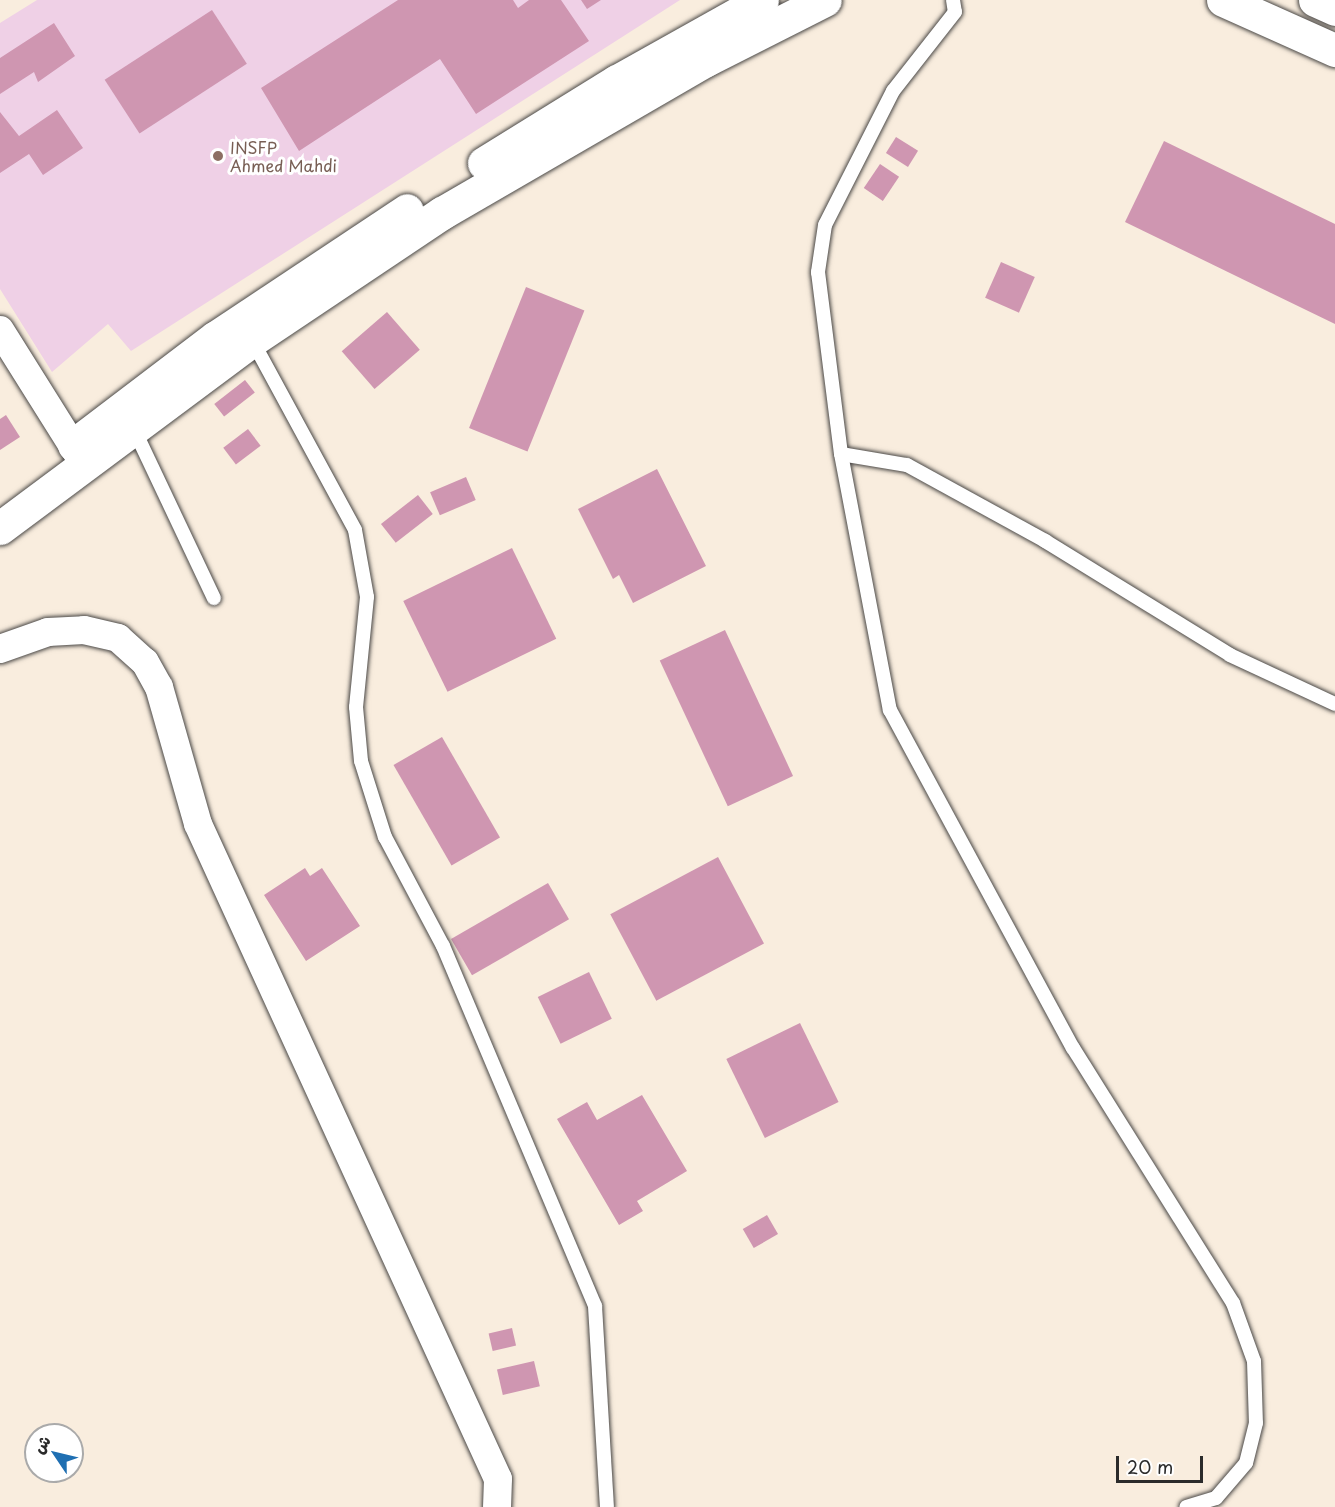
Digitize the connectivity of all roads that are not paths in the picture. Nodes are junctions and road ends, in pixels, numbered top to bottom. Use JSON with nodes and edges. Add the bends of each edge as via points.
{"nodes":[{"id":1,"x":762,"y":0,"type":"edge"},
{"id":2,"x":825,"y":0,"type":"edge"},
{"id":3,"x":953,"y":0,"type":"edge"},
{"id":4,"x":1223,"y":0,"type":"edge"},
{"id":5,"x":1315,"y":0,"type":"edge"},
{"id":6,"x":1335,"y":9,"type":"edge"},
{"id":7,"x":1335,"y":50,"type":"edge"},
{"id":8,"x":0,"y":330,"type":"edge"},
{"id":9,"x":252,"y":340,"type":"junction"},
{"id":10,"x":134,"y":429,"type":"junction"},
{"id":11,"x":841,"y":454,"type":"junction"},
{"id":12,"x":79,"y":456,"type":"junction"},
{"id":13,"x":0,"y":501,"type":"edge"},
{"id":14,"x":0,"y":528,"type":"edge"},
{"id":15,"x":214,"y":598,"type":"dead end"},
{"id":16,"x":0,"y":649,"type":"edge"},
{"id":17,"x":1335,"y":704,"type":"edge"},
{"id":18,"x":497,"y":1507,"type":"edge"},
{"id":19,"x":607,"y":1507,"type":"edge"},
{"id":20,"x":1186,"y":1507,"type":"edge"}],
"edges":[{"from":1,"to":12,"type":"main road","via":[[617,81],[341,251],[216,337]]},
{"from":2,"to":9,"type":"main road","via":[[706,60],[442,213]]},
{"from":3,"to":11,"type":"lane","via":[[955,12],[893,91],[825,225],[818,272]]},
{"from":4,"to":7,"type":"main road"},
{"from":5,"to":6,"type":"main road"},
{"from":8,"to":12,"type":"street"},
{"from":9,"to":10,"type":"main road"},
{"from":9,"to":19,"type":"lane","via":[[356,530],[367,597],[356,707],[358,729],[362,761],[385,837],[443,946],[595,1306]]},
{"from":10,"to":12,"type":"main road"},
{"from":10,"to":15,"type":"lane"},
{"from":11,"to":17,"type":"lane","via":[[907,465],[1045,541],[1230,655]]},
{"from":11,"to":20,"type":"lane","via":[[891,710],[1074,1048],[1233,1303],[1254,1361],[1256,1423],[1246,1462],[1216,1498]]},
{"from":12,"to":13,"type":"main road"},
{"from":12,"to":14,"type":"main road"},
{"from":16,"to":18,"type":"street","via":[[48,632],[84,630],[118,639],[145,662],[159,687],[198,824],[498,1479]]}]}
